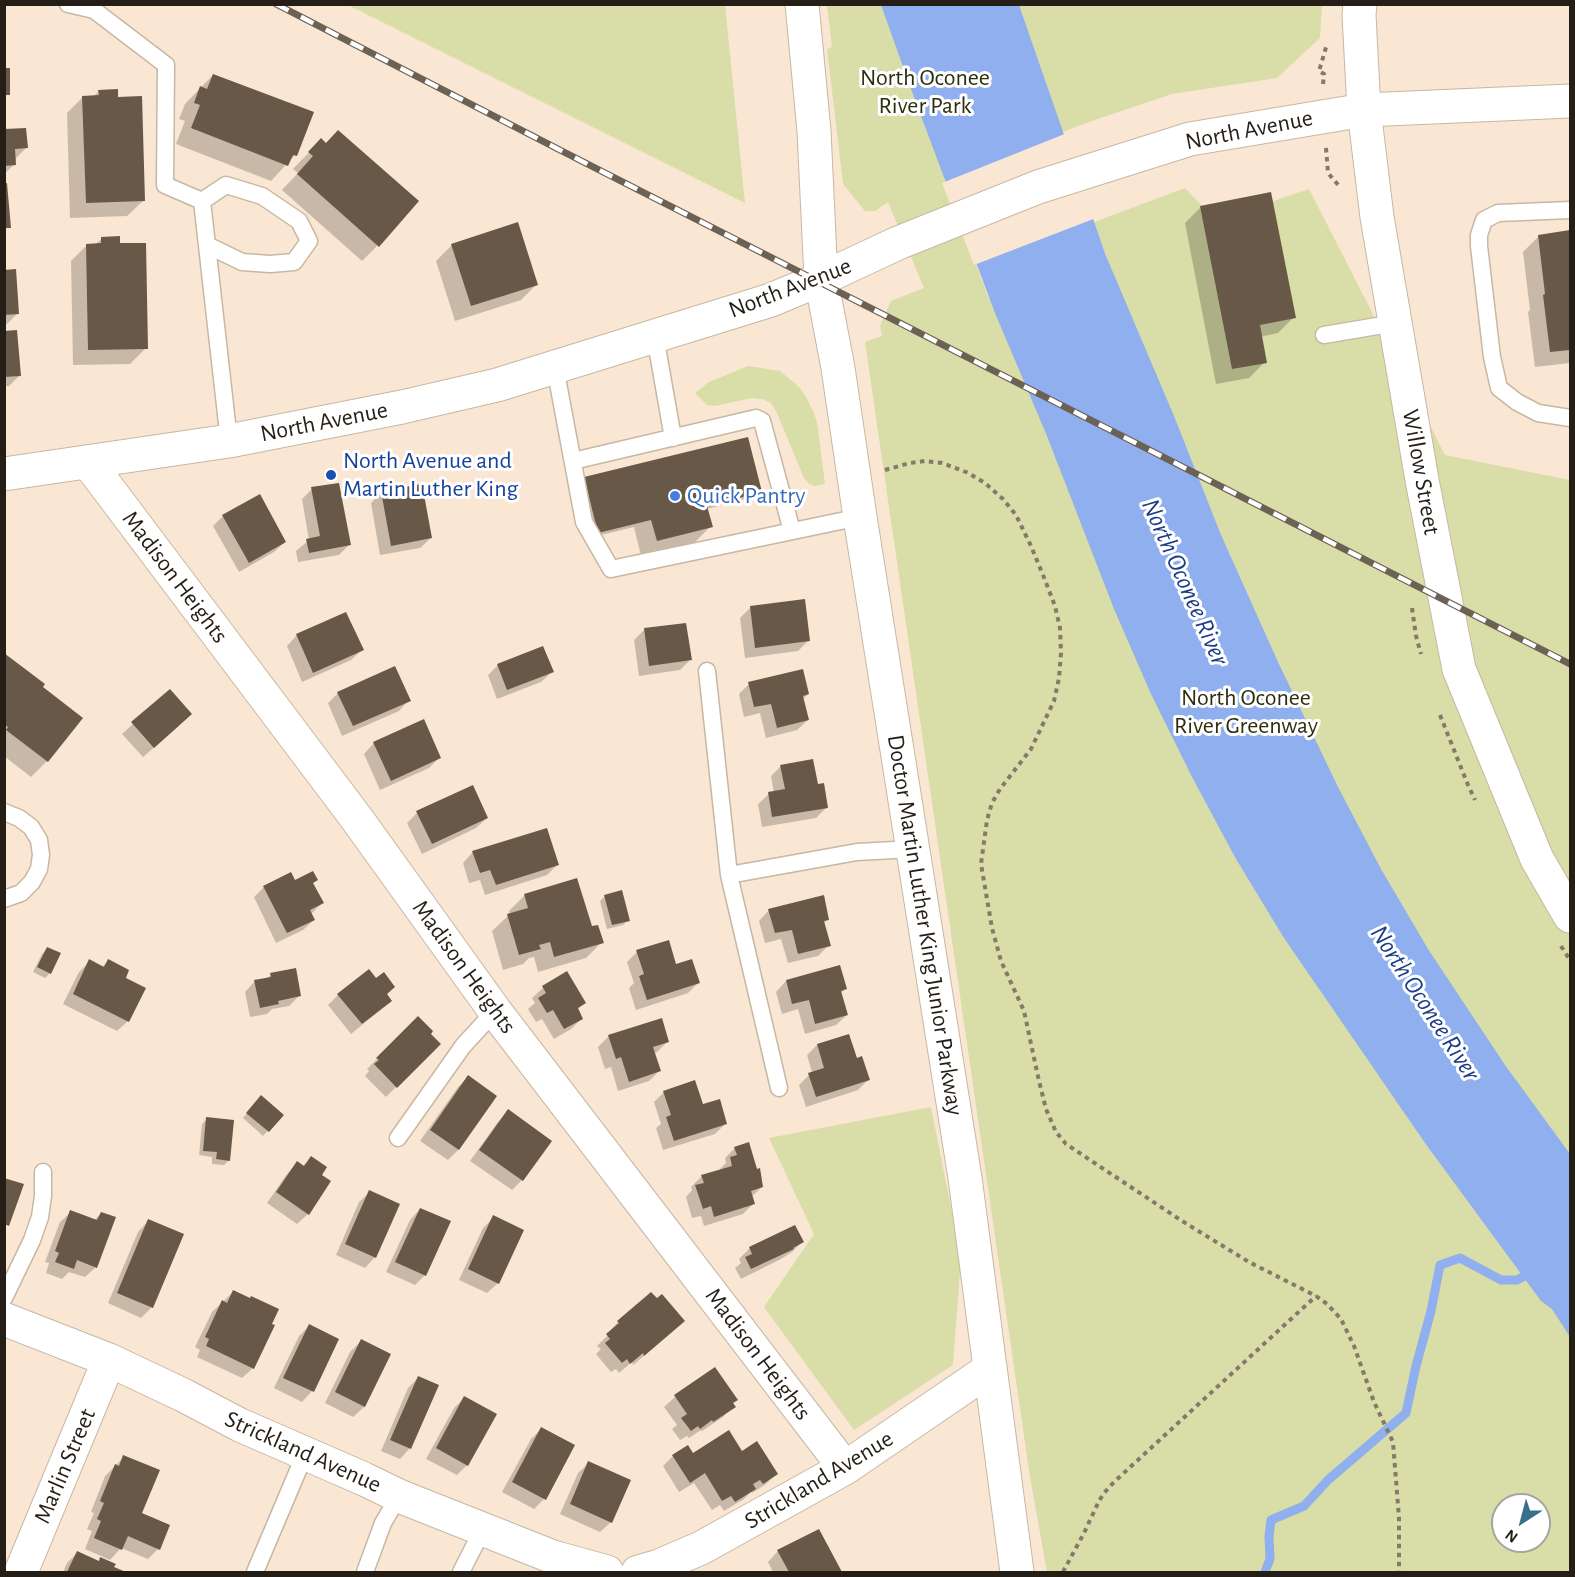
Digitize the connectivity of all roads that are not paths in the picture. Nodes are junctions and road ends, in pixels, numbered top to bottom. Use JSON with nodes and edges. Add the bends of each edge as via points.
{"nodes":[{"id":1,"x":68,"y":4,"type":"edge"},
{"id":2,"x":802,"y":4,"type":"edge"},
{"id":3,"x":1360,"y":4,"type":"edge"},
{"id":4,"x":1570,"y":101,"type":"edge"},
{"id":5,"x":1364,"y":110,"type":"junction"},
{"id":6,"x":202,"y":201,"type":"junction"},
{"id":7,"x":1570,"y":210,"type":"edge"},
{"id":8,"x":207,"y":245,"type":"junction"},
{"id":9,"x":821,"y":279,"type":"junction"},
{"id":10,"x":1395,"y":324,"type":"junction"},
{"id":11,"x":1324,"y":335,"type":"dead end"},
{"id":12,"x":654,"y":336,"type":"junction"},
{"id":13,"x":555,"y":367,"type":"junction"},
{"id":14,"x":1570,"y":418,"type":"edge"},
{"id":15,"x":673,"y":438,"type":"junction"},
{"id":16,"x":229,"y":441,"type":"junction"},
{"id":17,"x":573,"y":461,"type":"junction"},
{"id":18,"x":88,"y":462,"type":"junction"},
{"id":19,"x":4,"y":474,"type":"edge"},
{"id":20,"x":860,"y":517,"type":"junction"},
{"id":21,"x":792,"y":531,"type":"junction"},
{"id":22,"x":707,"y":671,"type":"dead end"},
{"id":23,"x":4,"y":812,"type":"edge"},
{"id":24,"x":913,"y":849,"type":"junction"},
{"id":25,"x":729,"y":875,"type":"junction"},
{"id":26,"x":4,"y":899,"type":"edge"},
{"id":27,"x":1570,"y":916,"type":"edge"},
{"id":28,"x":495,"y":1011,"type":"junction"},
{"id":29,"x":779,"y":1088,"type":"dead end"},
{"id":30,"x":398,"y":1138,"type":"dead end"},
{"id":31,"x":43,"y":1172,"type":"dead end"},
{"id":32,"x":4,"y":1298,"type":"edge"},
{"id":33,"x":4,"y":1319,"type":"edge"},
{"id":34,"x":109,"y":1360,"type":"junction"},
{"id":35,"x":990,"y":1369,"type":"junction"},
{"id":36,"x":305,"y":1454,"type":"junction"},
{"id":37,"x":845,"y":1468,"type":"junction"},
{"id":38,"x":399,"y":1496,"type":"junction"},
{"id":39,"x":483,"y":1529,"type":"junction"},
{"id":40,"x":21,"y":1572,"type":"edge"},
{"id":41,"x":255,"y":1572,"type":"edge"},
{"id":42,"x":365,"y":1572,"type":"edge"},
{"id":43,"x":461,"y":1572,"type":"edge"},
{"id":44,"x":607,"y":1572,"type":"edge"},
{"id":45,"x":638,"y":1572,"type":"edge"},
{"id":46,"x":1017,"y":1572,"type":"edge"}],
"edges":[{"from":1,"to":6,"type":"lane","via":[[93,10],[166,65],[165,185]]},
{"from":2,"to":9,"type":"street","name":"Doctor Martin Luther King Junior Parkway","via":[[813,119]]},
{"from":3,"to":5,"type":"street","name":"Willow Street"},
{"from":4,"to":5,"type":"street","name":"North Avenue"},
{"from":5,"to":9,"type":"street","name":"North Avenue","via":[[1190,139],[1038,187],[898,243]]},
{"from":5,"to":10,"type":"street","name":"Willow Street"},
{"from":6,"to":8,"type":"lane"},
{"from":6,"to":8,"type":"lane","via":[[226,185],[262,196],[299,221],[309,241],[294,262],[270,264],[242,262]]},
{"from":7,"to":14,"type":"lane","via":[[1498,213],[1484,220],[1479,235],[1499,388],[1538,413]]},
{"from":8,"to":16,"type":"lane"},
{"from":9,"to":12,"type":"street","name":"North Avenue","via":[[771,300]]},
{"from":9,"to":20,"type":"street","name":"Doctor Martin Luther King Junior Parkway"},
{"from":10,"to":11,"type":"lane"},
{"from":10,"to":27,"type":"street","name":"Willow Street","via":[[1459,669],[1537,859]]},
{"from":12,"to":13,"type":"street","name":"North Avenue"},
{"from":12,"to":15,"type":"lane"},
{"from":13,"to":16,"type":"street","name":"North Avenue","via":[[402,407]]},
{"from":13,"to":17,"type":"lane"},
{"from":15,"to":17,"type":"lane"},
{"from":15,"to":21,"type":"lane","via":[[756,418],[762,421]]},
{"from":16,"to":18,"type":"street","name":"North Avenue"},
{"from":17,"to":21,"type":"lane","via":[[584,522],[611,569]]},
{"from":18,"to":19,"type":"street","name":"North Avenue"},
{"from":18,"to":28,"type":"street","name":"Madison Heights","via":[[357,819]]},
{"from":20,"to":21,"type":"lane"},
{"from":20,"to":24,"type":"street","name":"Doctor Martin Luther King Junior Parkway"},
{"from":22,"to":25,"type":"lane"},
{"from":23,"to":26,"type":"lane","via":[[31,827],[42,855],[32,882],[21,893]]},
{"from":24,"to":25,"type":"lane","via":[[857,852]]},
{"from":24,"to":35,"type":"street","name":"Doctor Martin Luther King Junior Parkway","via":[[965,1178]]},
{"from":25,"to":29,"type":"lane"},
{"from":28,"to":30,"type":"lane","via":[[463,1046]]},
{"from":28,"to":37,"type":"street","name":"Madison Heights"},
{"from":31,"to":32,"type":"lane","via":[[40,1217]]},
{"from":33,"to":34,"type":"street","name":"Strickland Avenue"},
{"from":34,"to":36,"type":"street","name":"Strickland Avenue"},
{"from":34,"to":40,"type":"street","name":"Marlin Street"},
{"from":35,"to":37,"type":"street","name":"Strickland Avenue"},
{"from":35,"to":46,"type":"street","name":"Doctor Martin Luther King Junior Parkway"},
{"from":36,"to":38,"type":"street","name":"Strickland Avenue"},
{"from":36,"to":41,"type":"lane"},
{"from":37,"to":45,"type":"street","name":"Strickland Avenue","via":[[701,1548]]},
{"from":38,"to":39,"type":"street","name":"Strickland Avenue"},
{"from":38,"to":42,"type":"lane","via":[[383,1523]]},
{"from":39,"to":43,"type":"lane"},
{"from":39,"to":44,"type":"street","name":"Strickland Avenue","via":[[553,1557]]}]}
